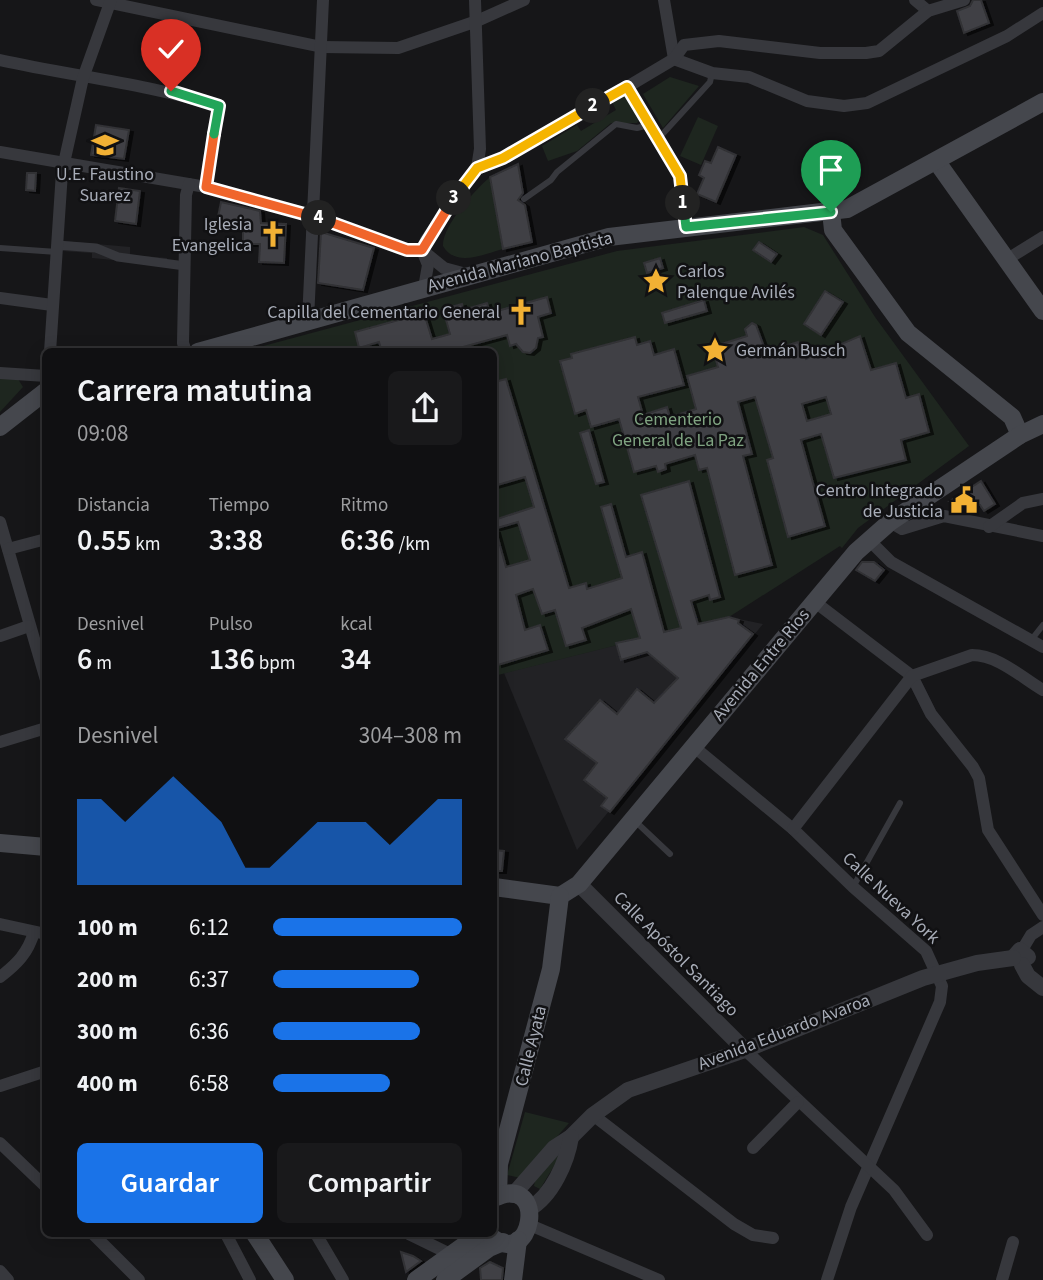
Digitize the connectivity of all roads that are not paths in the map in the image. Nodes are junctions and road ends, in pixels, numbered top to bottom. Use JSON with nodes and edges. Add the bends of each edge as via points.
{"nodes":[{"id":1,"x":96,"y":0,"type":"edge"},
{"id":2,"x":323,"y":0,"type":"edge"},
{"id":3,"x":475,"y":0,"type":"edge"},
{"id":4,"x":524,"y":0,"type":"edge"},
{"id":5,"x":664,"y":0,"type":"edge"},
{"id":6,"x":915,"y":0,"type":"edge"},
{"id":7,"x":964,"y":0,"type":"edge"},
{"id":8,"x":110,"y":2,"type":"edge"},
{"id":9,"x":928,"y":11,"type":"junction"},
{"id":10,"x":1043,"y":13,"type":"edge"},
{"id":11,"x":477,"y":21,"type":"junction"},
{"id":12,"x":322,"y":47,"type":"junction"},
{"id":13,"x":674,"y":59,"type":"junction"},
{"id":14,"x":0,"y":60,"type":"edge"},
{"id":15,"x":712,"y":73,"type":"junction"},
{"id":16,"x":83,"y":78,"type":"junction"},
{"id":17,"x":627,"y":87,"type":"junction"},
{"id":18,"x":1043,"y":102,"type":"edge"},
{"id":19,"x":650,"y":124,"type":"junction"},
{"id":20,"x":659,"y":138,"type":"junction"},
{"id":21,"x":0,"y":152,"type":"edge"},
{"id":22,"x":65,"y":162,"type":"junction"},
{"id":23,"x":937,"y":162,"type":"junction"},
{"id":24,"x":477,"y":168,"type":"junction"},
{"id":25,"x":189,"y":184,"type":"junction"},
{"id":26,"x":206,"y":187,"type":"junction"},
{"id":27,"x":524,"y":199,"type":"dead end"},
{"id":28,"x":831,"y":212,"type":"junction"},
{"id":29,"x":312,"y":216,"type":"junction"},
{"id":30,"x":686,"y":227,"type":"junction"},
{"id":31,"x":1043,"y":237,"type":"edge"},
{"id":32,"x":0,"y":248,"type":"edge"},
{"id":33,"x":57,"y":248,"type":"junction"},
{"id":34,"x":422,"y":250,"type":"junction"},
{"id":35,"x":1006,"y":260,"type":"junction"},
{"id":36,"x":185,"y":267,"type":"junction"},
{"id":37,"x":472,"y":276,"type":"junction"},
{"id":38,"x":424,"y":288,"type":"junction"},
{"id":39,"x":0,"y":298,"type":"edge"},
{"id":40,"x":52,"y":305,"type":"junction"},
{"id":41,"x":1043,"y":311,"type":"edge"},
{"id":42,"x":308,"y":320,"type":"junction"},
{"id":43,"x":50,"y":348,"type":"edge"},
{"id":44,"x":185,"y":348,"type":"edge"},
{"id":45,"x":212,"y":348,"type":"edge"},
{"id":46,"x":0,"y":373,"type":"edge"},
{"id":47,"x":42,"y":385,"type":"edge"},
{"id":48,"x":42,"y":389,"type":"edge"},
{"id":49,"x":1042,"y":425,"type":"edge"},
{"id":50,"x":0,"y":427,"type":"edge"},
{"id":51,"x":1020,"y":435,"type":"junction"},
{"id":52,"x":1043,"y":499,"type":"edge"},
{"id":53,"x":0,"y":522,"type":"edge"},
{"id":54,"x":890,"y":522,"type":"junction"},
{"id":55,"x":989,"y":527,"type":"junction"},
{"id":56,"x":1043,"y":536,"type":"edge"},
{"id":57,"x":868,"y":539,"type":"junction"},
{"id":58,"x":42,"y":541,"type":"edge"},
{"id":59,"x":6,"y":557,"type":"edge"},
{"id":60,"x":815,"y":602,"type":"junction"},
{"id":61,"x":1043,"y":625,"type":"edge"},
{"id":62,"x":29,"y":626,"type":"junction"},
{"id":63,"x":0,"y":636,"type":"edge"},
{"id":64,"x":1032,"y":639,"type":"junction"},
{"id":65,"x":1043,"y":647,"type":"edge"},
{"id":66,"x":42,"y":667,"type":"edge"},
{"id":67,"x":912,"y":676,"type":"junction"},
{"id":68,"x":1043,"y":690,"type":"edge"},
{"id":69,"x":42,"y":729,"type":"edge"},
{"id":70,"x":0,"y":742,"type":"edge"},
{"id":71,"x":693,"y":746,"type":"junction"},
{"id":72,"x":900,"y":803,"type":"dead end"},
{"id":73,"x":633,"y":819,"type":"junction"},
{"id":74,"x":793,"y":829,"type":"junction"},
{"id":75,"x":0,"y":843,"type":"edge"},
{"id":76,"x":42,"y":847,"type":"edge"},
{"id":77,"x":670,"y":854,"type":"dead end"},
{"id":78,"x":579,"y":884,"type":"junction"},
{"id":79,"x":497,"y":887,"type":"edge"},
{"id":80,"x":853,"y":887,"type":"junction"},
{"id":81,"x":560,"y":896,"type":"junction"},
{"id":82,"x":1043,"y":915,"type":"edge"},
{"id":83,"x":0,"y":924,"type":"edge"},
{"id":84,"x":1043,"y":927,"type":"edge"},
{"id":85,"x":40,"y":933,"type":"edge"},
{"id":86,"x":1026,"y":958,"type":"edge"},
{"id":87,"x":938,"y":973,"type":"junction"},
{"id":88,"x":0,"y":977,"type":"edge"},
{"id":89,"x":1043,"y":988,"type":"edge"},
{"id":90,"x":745,"y":1050,"type":"junction"},
{"id":91,"x":42,"y":1072,"type":"edge"},
{"id":92,"x":0,"y":1086,"type":"edge"},
{"id":93,"x":797,"y":1102,"type":"junction"},
{"id":94,"x":593,"y":1115,"type":"junction"},
{"id":95,"x":571,"y":1138,"type":"junction"},
{"id":96,"x":0,"y":1143,"type":"edge"},
{"id":97,"x":753,"y":1148,"type":"dead end"},
{"id":98,"x":868,"y":1168,"type":"junction"},
{"id":99,"x":42,"y":1183,"type":"edge"},
{"id":100,"x":501,"y":1196,"type":"edge"},
{"id":101,"x":530,"y":1217,"type":"junction"},
{"id":102,"x":927,"y":1235,"type":"dead end"},
{"id":103,"x":96,"y":1237,"type":"edge"},
{"id":104,"x":228,"y":1237,"type":"edge"},
{"id":105,"x":258,"y":1237,"type":"edge"},
{"id":106,"x":318,"y":1237,"type":"edge"},
{"id":107,"x":415,"y":1237,"type":"edge"},
{"id":108,"x":476,"y":1237,"type":"edge"},
{"id":109,"x":773,"y":1238,"type":"dead end"},
{"id":110,"x":503,"y":1239,"type":"edge"},
{"id":111,"x":1013,"y":1242,"type":"dead end"},
{"id":112,"x":450,"y":1254,"type":"junction"},
{"id":113,"x":0,"y":1271,"type":"edge"},
{"id":114,"x":451,"y":1278,"type":"edge"},
{"id":115,"x":8,"y":1280,"type":"edge"},
{"id":116,"x":139,"y":1280,"type":"edge"},
{"id":117,"x":250,"y":1280,"type":"edge"},
{"id":118,"x":285,"y":1280,"type":"edge"},
{"id":119,"x":343,"y":1280,"type":"edge"},
{"id":120,"x":416,"y":1280,"type":"edge"},
{"id":121,"x":513,"y":1280,"type":"edge"},
{"id":122,"x":659,"y":1280,"type":"edge"},
{"id":123,"x":827,"y":1280,"type":"edge"},
{"id":124,"x":1002,"y":1280,"type":"edge"}],
"edges":[{"from":1,"to":8,"type":"street"},
{"from":2,"to":12,"type":"street"},
{"from":3,"to":11,"type":"street"},
{"from":4,"to":11,"type":"street"},
{"from":5,"to":13,"type":"street"},
{"from":6,"to":9,"type":"street"},
{"from":7,"to":9,"type":"street"},
{"from":8,"to":12,"type":"street"},
{"from":8,"to":16,"type":"street"},
{"from":9,"to":13,"type":"street","via":[[879,51],[820,53],[719,41],[684,45]]},
{"from":10,"to":15,"type":"street","via":[[1007,36],[867,103],[844,106],[807,101],[749,77]]},
{"from":11,"to":12,"type":"street","via":[[398,48]]},
{"from":11,"to":24,"type":"street"},
{"from":12,"to":29,"type":"street"},
{"from":13,"to":15,"type":"street"},
{"from":13,"to":17,"type":"street"},
{"from":14,"to":16,"type":"street"},
{"from":15,"to":20,"type":"lane","via":[[710,82]]},
{"from":16,"to":22,"type":"street"},
{"from":16,"to":26,"type":"street","via":[[171,91],[219,106]]},
{"from":17,"to":19,"type":"street"},
{"from":17,"to":24,"type":"street","via":[[503,158]]},
{"from":18,"to":23,"type":"main road","name":"Avenida Mariano Baptista"},
{"from":19,"to":20,"type":"street"},
{"from":19,"to":27,"type":"lane","via":[[638,128],[616,124]]},
{"from":20,"to":30,"type":"street","via":[[680,176]]},
{"from":21,"to":22,"type":"street"},
{"from":22,"to":25,"type":"street"},
{"from":22,"to":33,"type":"street"},
{"from":23,"to":28,"type":"main road","name":"Avenida Mariano Baptista","via":[[859,205]]},
{"from":23,"to":35,"type":"main road"},
{"from":24,"to":34,"type":"street"},
{"from":25,"to":26,"type":"street"},
{"from":25,"to":36,"type":"street"},
{"from":26,"to":29,"type":"street"},
{"from":28,"to":30,"type":"main road","name":"Avenida Mariano Baptista"},
{"from":28,"to":51,"type":"main road","via":[[833,230],[908,333],[1012,417]]},
{"from":29,"to":34,"type":"street","via":[[407,250]]},
{"from":29,"to":42,"type":"street"},
{"from":30,"to":37,"type":"main road","name":"Avenida Mariano Baptista","via":[[609,237]]},
{"from":31,"to":35,"type":"street"},
{"from":32,"to":33,"type":"lane"},
{"from":33,"to":36,"type":"street","via":[[96,248],[117,257]]},
{"from":33,"to":40,"type":"street"},
{"from":34,"to":37,"type":"street","via":[[444,268]]},
{"from":34,"to":38,"type":"street","via":[[428,265]]},
{"from":35,"to":41,"type":"main road"},
{"from":36,"to":44,"type":"street"},
{"from":37,"to":38,"type":"main road","name":"Avenida Mariano Baptista"},
{"from":38,"to":42,"type":"main road","name":"Avenida Mariano Baptista"},
{"from":39,"to":40,"type":"street"},
{"from":40,"to":43,"type":"street"},
{"from":42,"to":45,"type":"main road","name":"Avenida Mariano Baptista"},
{"from":46,"to":47,"type":"street"},
{"from":48,"to":50,"type":"main road"},
{"from":49,"to":51,"type":"main road","name":"Avenida Entre Rios"},
{"from":51,"to":54,"type":"main road","name":"Avenida Entre Rios"},
{"from":52,"to":55,"type":"street","via":[[1023,503]]},
{"from":53,"to":59,"type":"street"},
{"from":54,"to":55,"type":"street","via":[[902,529],[944,516]]},
{"from":54,"to":57,"type":"main road","name":"Avenida Entre Rios"},
{"from":55,"to":56,"type":"street"},
{"from":57,"to":60,"type":"main road","name":"Avenida Entre Rios"},
{"from":57,"to":64,"type":"street","via":[[891,562]]},
{"from":58,"to":59,"type":"street"},
{"from":59,"to":62,"type":"street"},
{"from":60,"to":67,"type":"street"},
{"from":60,"to":71,"type":"main road","name":"Avenida Entre Rios"},
{"from":61,"to":64,"type":"lane"},
{"from":62,"to":63,"type":"street"},
{"from":62,"to":66,"type":"street"},
{"from":64,"to":65,"type":"street"},
{"from":67,"to":68,"type":"street","via":[[981,655]]},
{"from":67,"to":74,"type":"street"},
{"from":67,"to":82,"type":"street","via":[[931,714],[979,778],[988,830]]},
{"from":69,"to":70,"type":"street"},
{"from":71,"to":73,"type":"main road","name":"Avenida Entre Rios"},
{"from":71,"to":74,"type":"street","name":"Calle Nueva York"},
{"from":72,"to":80,"type":"lane"},
{"from":73,"to":77,"type":"lane"},
{"from":73,"to":78,"type":"main road","name":"Avenida Entre Rios"},
{"from":74,"to":80,"type":"street","name":"Calle Nueva York"},
{"from":75,"to":76,"type":"main road"},
{"from":78,"to":81,"type":"main road","name":"Avenida Entre Rios"},
{"from":78,"to":90,"type":"street","name":"Calle Apóstol Santiago"},
{"from":79,"to":81,"type":"main road"},
{"from":80,"to":87,"type":"street","name":"Calle Nueva York","via":[[926,951]]},
{"from":81,"to":100,"type":"main road","name":"Calle Ayata","via":[[551,969],[499,1164]]},
{"from":83,"to":85,"type":"street"},
{"from":84,"to":86,"type":"street","via":[[1031,935]]},
{"from":85,"to":88,"type":"street","via":[[18,963]]},
{"from":86,"to":87,"type":"street","name":"Avenida Eduardo Avaroa"},
{"from":86,"to":89,"type":"street","via":[[1028,976]]},
{"from":87,"to":90,"type":"street","name":"Avenida Eduardo Avaroa"},
{"from":87,"to":98,"type":"street","name":"Calle Nueva York","via":[[940,1002]]},
{"from":90,"to":93,"type":"street"},
{"from":90,"to":94,"type":"street","name":"Avenida Eduardo Avaroa","via":[[628,1090]]},
{"from":91,"to":92,"type":"street"},
{"from":93,"to":97,"type":"street"},
{"from":93,"to":98,"type":"street"},
{"from":94,"to":95,"type":"street","name":"Avenida Eduardo Avaroa"},
{"from":94,"to":109,"type":"street","via":[[734,1224],[753,1235]]},
{"from":95,"to":100,"type":"street","name":"Avenida Eduardo Avaroa"},
{"from":95,"to":101,"type":"street","name":"Avenida Eduardo Avaroa","via":[[561,1169]]},
{"from":96,"to":99,"type":"street"},
{"from":98,"to":102,"type":"street","via":[[913,1212]]},
{"from":98,"to":123,"type":"street","name":"Calle Nueva York"},
{"from":100,"to":101,"type":"main road","via":[[521,1199]]},
{"from":101,"to":110,"type":"main road"},
{"from":101,"to":122,"type":"street"},
{"from":103,"to":116,"type":"street"},
{"from":104,"to":117,"type":"street"},
{"from":105,"to":118,"type":"main road"},
{"from":106,"to":119,"type":"street"},
{"from":107,"to":112,"type":"street"},
{"from":108,"to":112,"type":"main road"},
{"from":110,"to":114,"type":"main road"},
{"from":110,"to":121,"type":"main road"},
{"from":111,"to":124,"type":"street"},
{"from":112,"to":120,"type":"main road"},
{"from":113,"to":115,"type":"street"}]}
